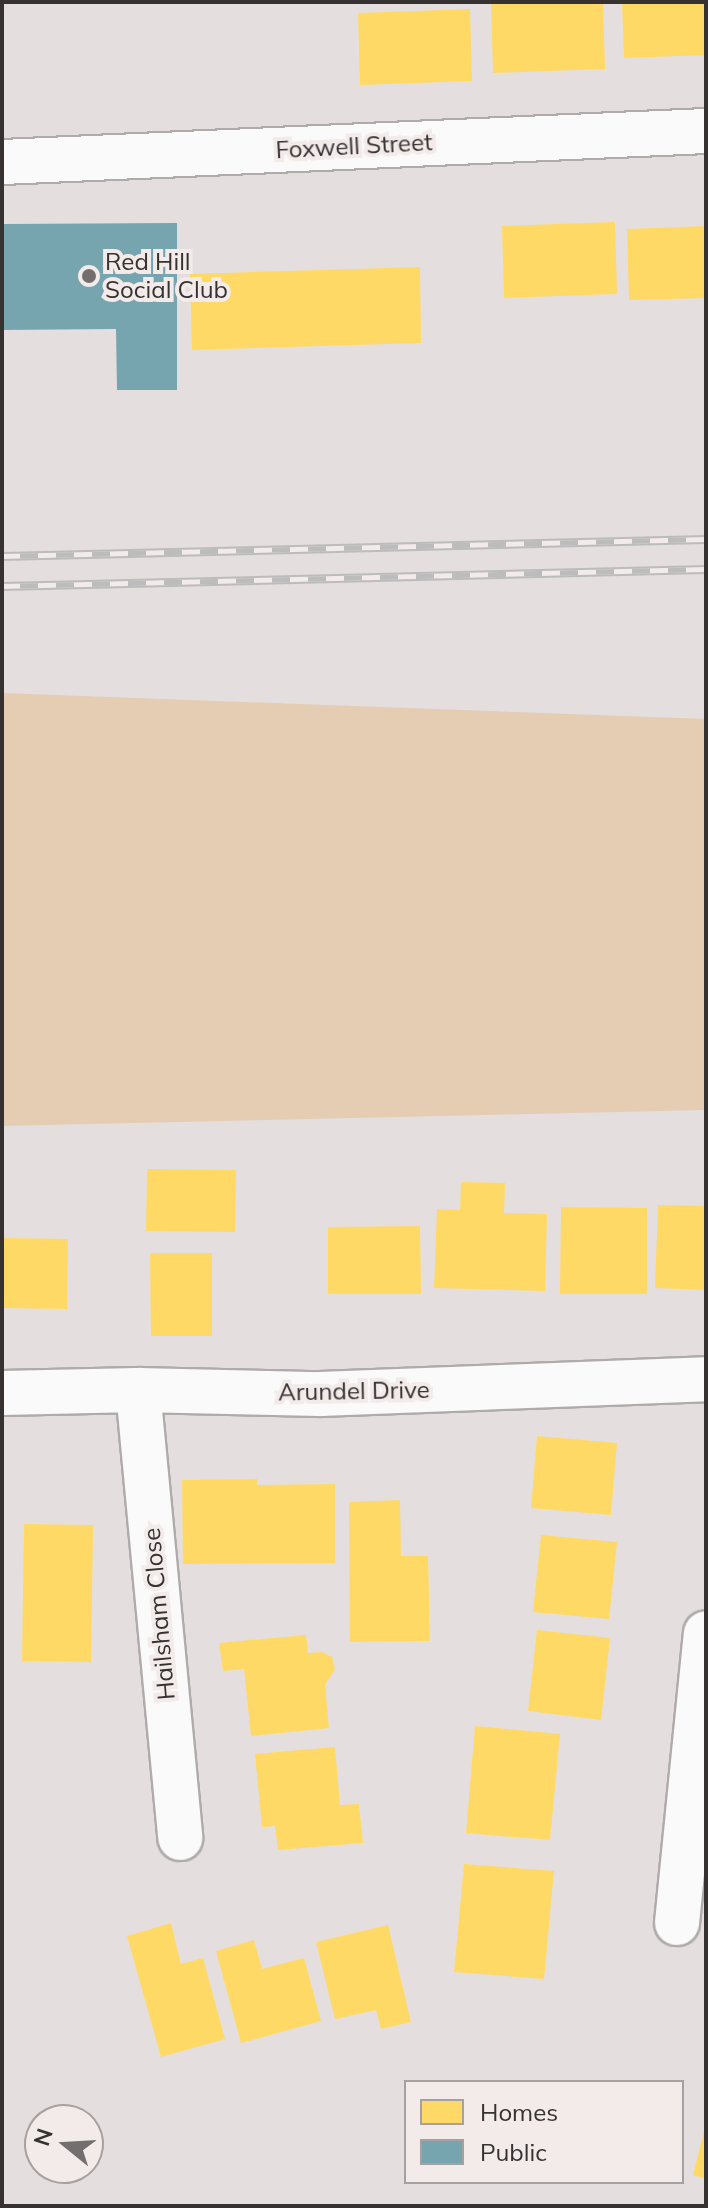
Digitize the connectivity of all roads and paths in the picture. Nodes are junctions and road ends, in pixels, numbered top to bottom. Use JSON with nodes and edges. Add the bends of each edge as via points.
{"nodes":[{"id":1,"x":706,"y":131,"type":"edge"},
{"id":2,"x":2,"y":162,"type":"edge"},
{"id":3,"x":706,"y":1379,"type":"edge"},
{"id":4,"x":138,"y":1390,"type":"junction"},
{"id":5,"x":2,"y":1393,"type":"edge"},
{"id":6,"x":706,"y":1633,"type":"edge"},
{"id":7,"x":180,"y":1838,"type":"dead end"},
{"id":8,"x":677,"y":1923,"type":"dead end"}],
"edges":[{"from":1,"to":2,"type":"street","name":"Foxwell Street"},
{"from":3,"to":4,"type":"street","name":"Arundel Drive","via":[[320,1394]]},
{"from":4,"to":5,"type":"street","name":"Arundel Drive"},
{"from":4,"to":7,"type":"street","name":"Hailsham Close"},
{"from":6,"to":8,"type":"street"}]}
